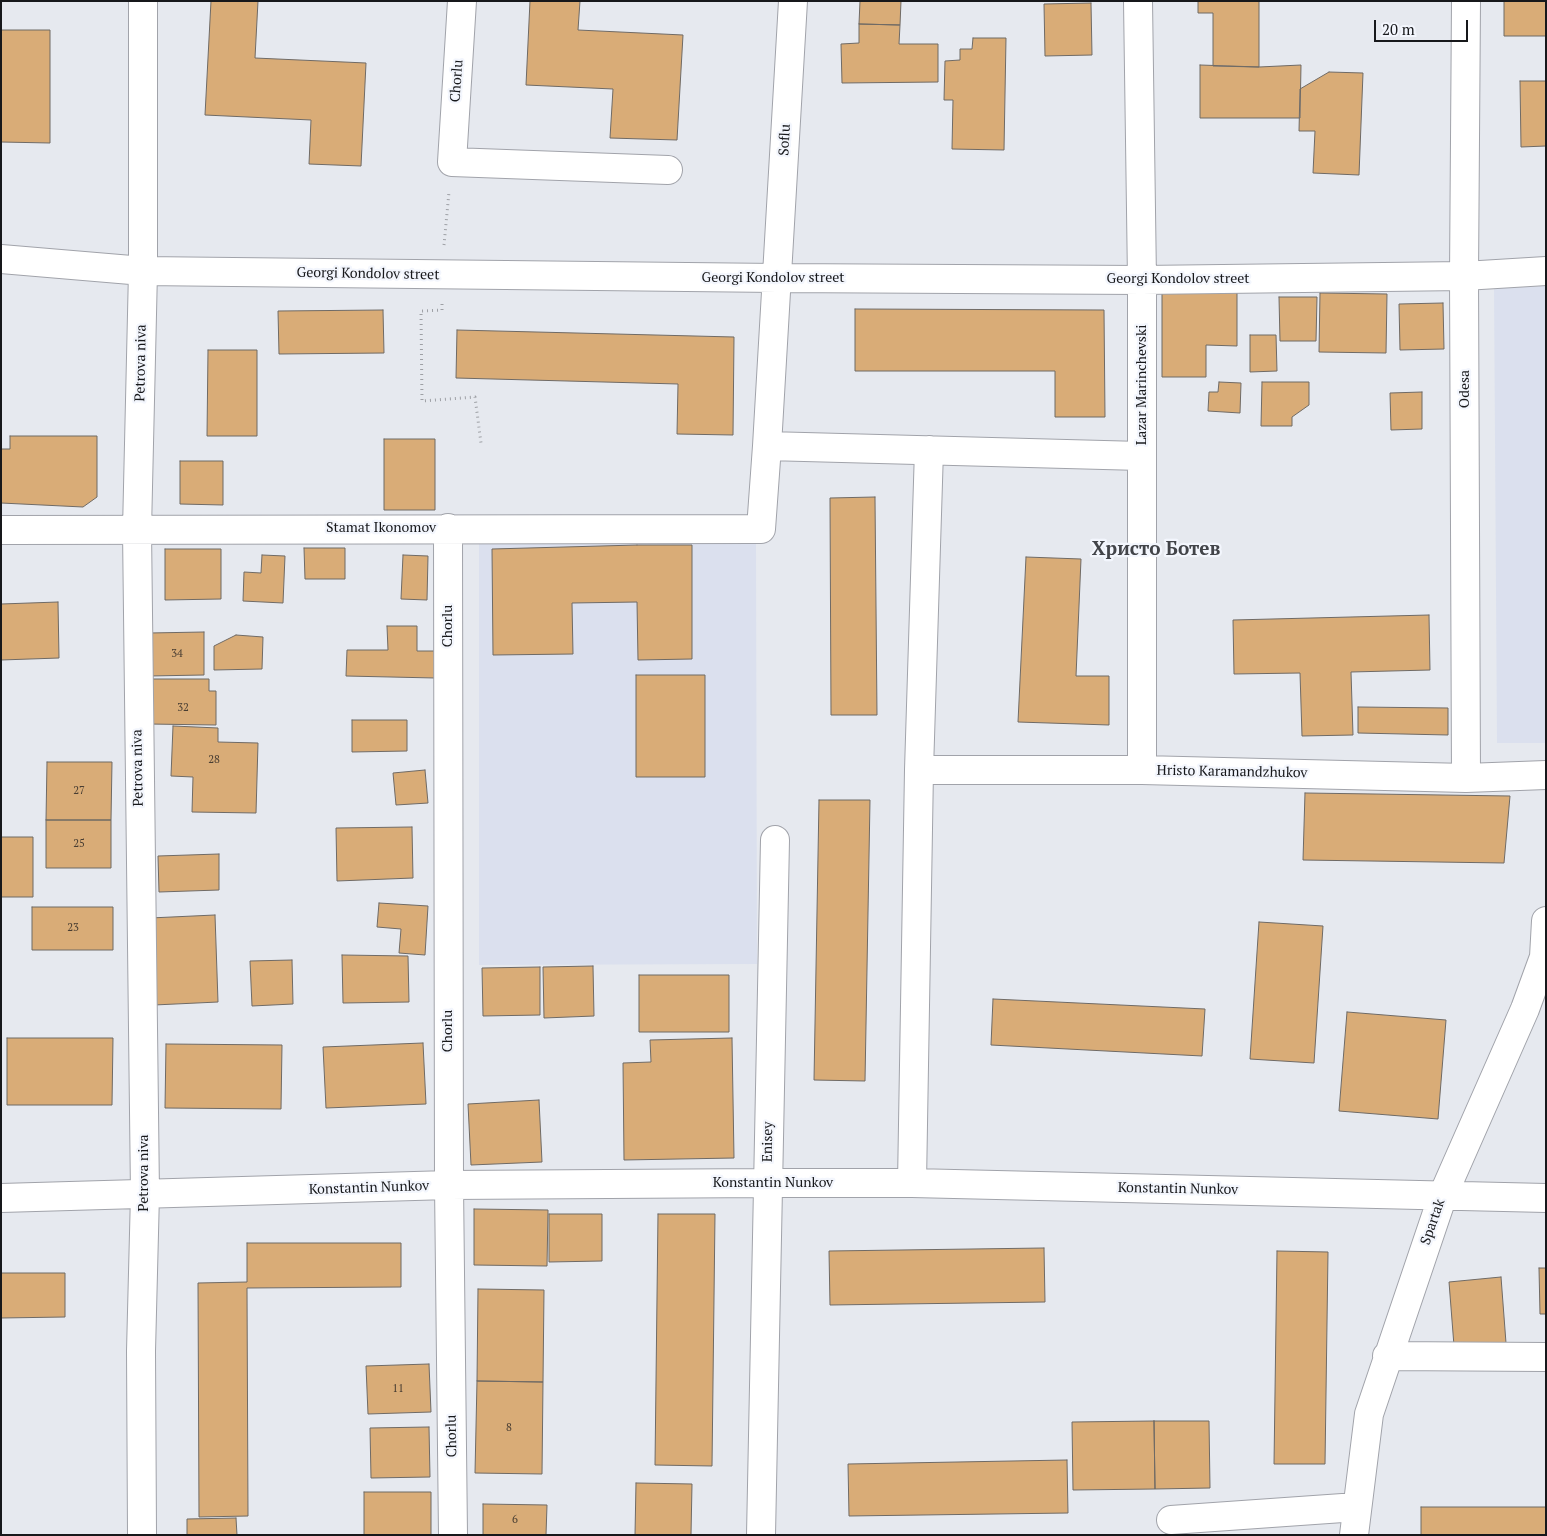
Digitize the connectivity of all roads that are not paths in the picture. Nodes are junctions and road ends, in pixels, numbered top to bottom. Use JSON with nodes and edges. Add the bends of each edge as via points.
{"nodes":[{"id":1,"x":143,"y":1,"type":"edge"},
{"id":2,"x":462,"y":1,"type":"edge"},
{"id":3,"x":793,"y":1,"type":"edge"},
{"id":4,"x":1138,"y":1,"type":"edge"},
{"id":5,"x":1466,"y":1,"type":"edge"},
{"id":6,"x":668,"y":170,"type":"dead end"},
{"id":7,"x":1,"y":259,"type":"edge"},
{"id":8,"x":143,"y":271,"type":"junction"},
{"id":9,"x":1546,"y":271,"type":"edge"},
{"id":10,"x":1464,"y":276,"type":"junction"},
{"id":11,"x":777,"y":278,"type":"junction"},
{"id":12,"x":1142,"y":280,"type":"junction"},
{"id":13,"x":766,"y":446,"type":"junction"},
{"id":14,"x":929,"y":450,"type":"junction"},
{"id":15,"x":1142,"y":456,"type":"junction"},
{"id":16,"x":448,"y":528,"type":"junction"},
{"id":17,"x":761,"y":529,"type":"joint"},
{"id":18,"x":1,"y":530,"type":"edge"},
{"id":19,"x":136,"y":530,"type":"junction"},
{"id":20,"x":919,"y":770,"type":"junction"},
{"id":21,"x":1142,"y":770,"type":"junction"},
{"id":22,"x":1546,"y":775,"type":"edge"},
{"id":23,"x":1466,"y":778,"type":"junction"},
{"id":24,"x":775,"y":840,"type":"dead end"},
{"id":25,"x":1546,"y":921,"type":"edge"},
{"id":26,"x":767,"y":1183,"type":"junction"},
{"id":27,"x":912,"y":1183,"type":"junction"},
{"id":28,"x":448,"y":1185,"type":"junction"},
{"id":29,"x":144,"y":1194,"type":"junction"},
{"id":30,"x":1443,"y":1195,"type":"junction"},
{"id":31,"x":1,"y":1198,"type":"edge"},
{"id":32,"x":1546,"y":1198,"type":"edge"},
{"id":33,"x":1387,"y":1356,"type":"junction"},
{"id":34,"x":1546,"y":1358,"type":"edge"},
{"id":35,"x":1357,"y":1507,"type":"junction"},
{"id":36,"x":1171,"y":1520,"type":"dead end"},
{"id":37,"x":142,"y":1535,"type":"edge"},
{"id":38,"x":453,"y":1535,"type":"edge"},
{"id":39,"x":761,"y":1535,"type":"edge"},
{"id":40,"x":1354,"y":1535,"type":"edge"}],
"edges":[{"from":1,"to":8,"type":"street","name":"Petrova niva"},
{"from":2,"to":6,"type":"street","name":"Chorlu","via":[[452,162]]},
{"from":3,"to":11,"type":"street","name":"Soflu"},
{"from":4,"to":12,"type":"street","name":"Lazar Marinchevski"},
{"from":5,"to":10,"type":"street","name":"Odesa"},
{"from":7,"to":8,"type":"street","name":"Georgi Kondolov street"},
{"from":8,"to":11,"type":"street","name":"Georgi Kondolov street"},
{"from":8,"to":19,"type":"street","name":"Petrova niva"},
{"from":9,"to":10,"type":"street","name":"Georgi Kondolov street"},
{"from":10,"to":12,"type":"street","name":"Georgi Kondolov street"},
{"from":10,"to":23,"type":"street","name":"Odesa"},
{"from":11,"to":12,"type":"street","name":"Georgi Kondolov street"},
{"from":11,"to":13,"type":"street","name":"Soflu"},
{"from":12,"to":15,"type":"street","name":"Lazar Marinchevski"},
{"from":13,"to":14,"type":"street"},
{"from":13,"to":17,"type":"street","name":"Soflu"},
{"from":14,"to":15,"type":"street"},
{"from":14,"to":20,"type":"street"},
{"from":15,"to":21,"type":"street","name":"Lazar Marinchevski"},
{"from":16,"to":17,"type":"street","name":"Stamat Ikonomov"},
{"from":16,"to":19,"type":"street","name":"Stamat Ikonomov"},
{"from":16,"to":28,"type":"street","name":"Chorlu"},
{"from":18,"to":19,"type":"street","name":"Stamat Ikonomov"},
{"from":19,"to":29,"type":"street","name":"Petrova niva"},
{"from":20,"to":21,"type":"street","name":"Hristo Karamandzhukov"},
{"from":20,"to":27,"type":"street"},
{"from":21,"to":23,"type":"street","name":"Hristo Karamandzhukov"},
{"from":22,"to":23,"type":"street","name":"Hristo Karamandzhukov"},
{"from":24,"to":26,"type":"street","name":"Enisey"},
{"from":25,"to":30,"type":"street","name":"Spartak","via":[[1544,957],[1525,1010]]},
{"from":26,"to":27,"type":"street","name":"Konstantin Nunkov"},
{"from":26,"to":28,"type":"street","name":"Konstantin Nunkov"},
{"from":26,"to":39,"type":"street","name":"Enisey"},
{"from":27,"to":30,"type":"street","name":"Konstantin Nunkov"},
{"from":28,"to":29,"type":"street","name":"Konstantin Nunkov"},
{"from":28,"to":38,"type":"street","name":"Chorlu"},
{"from":29,"to":31,"type":"street","name":"Konstantin Nunkov"},
{"from":29,"to":37,"type":"street","name":"Petrova niva"},
{"from":30,"to":32,"type":"street","name":"Konstantin Nunkov"},
{"from":30,"to":33,"type":"street","name":"Spartak"},
{"from":33,"to":34,"type":"street"},
{"from":33,"to":35,"type":"street","name":"Spartak","via":[[1369,1414]]},
{"from":35,"to":36,"type":"street"},
{"from":35,"to":40,"type":"street","name":"Spartak"}]}
